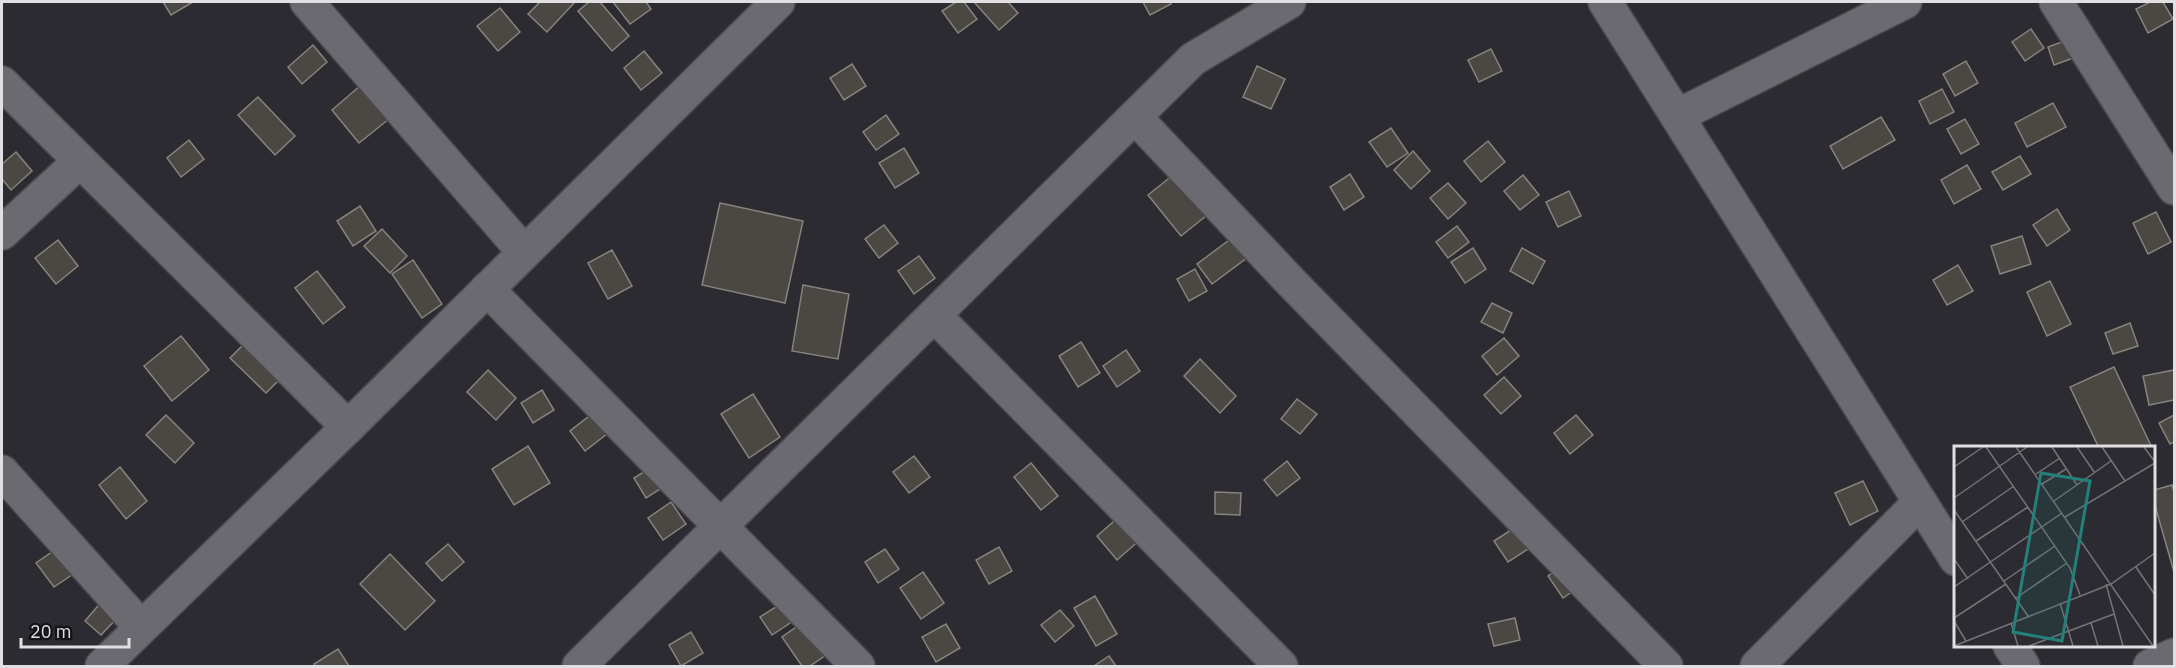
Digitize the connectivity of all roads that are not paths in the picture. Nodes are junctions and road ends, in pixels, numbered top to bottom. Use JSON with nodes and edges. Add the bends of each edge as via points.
{"nodes":[{"id":1,"x":307,"y":2,"type":"edge"},
{"id":2,"x":778,"y":2,"type":"edge"},
{"id":3,"x":1289,"y":2,"type":"edge"},
{"id":4,"x":1605,"y":2,"type":"edge"},
{"id":5,"x":1905,"y":2,"type":"edge"},
{"id":6,"x":2056,"y":2,"type":"edge"},
{"id":7,"x":2,"y":83,"type":"edge"},
{"id":8,"x":1677,"y":116,"type":"junction"},
{"id":9,"x":1135,"y":117,"type":"junction"},
{"id":10,"x":80,"y":161,"type":"junction"},
{"id":11,"x":2175,"y":188,"type":"edge"},
{"id":12,"x":2,"y":233,"type":"edge"},
{"id":13,"x":524,"y":252,"type":"junction"},
{"id":14,"x":487,"y":289,"type":"junction"},
{"id":15,"x":935,"y":316,"type":"junction"},
{"id":16,"x":348,"y":427,"type":"junction"},
{"id":17,"x":2,"y":472,"type":"edge"},
{"id":18,"x":1920,"y":502,"type":"junction"},
{"id":19,"x":721,"y":527,"type":"junction"},
{"id":20,"x":1954,"y":556,"type":"edge"},
{"id":21,"x":141,"y":627,"type":"junction"},
{"id":22,"x":2011,"y":647,"type":"edge"},
{"id":23,"x":2175,"y":655,"type":"edge"},
{"id":24,"x":102,"y":666,"type":"edge"},
{"id":25,"x":579,"y":666,"type":"edge"},
{"id":26,"x":858,"y":666,"type":"edge"},
{"id":27,"x":1281,"y":666,"type":"edge"},
{"id":28,"x":1666,"y":666,"type":"edge"},
{"id":29,"x":1757,"y":666,"type":"edge"},
{"id":30,"x":2023,"y":666,"type":"edge"},
{"id":31,"x":2150,"y":666,"type":"edge"}],
"edges":[{"from":1,"to":13,"type":"street"},
{"from":2,"to":13,"type":"street"},
{"from":3,"to":9,"type":"street","via":[[1193,59]]},
{"from":4,"to":8,"type":"street"},
{"from":5,"to":8,"type":"street"},
{"from":6,"to":11,"type":"street"},
{"from":7,"to":10,"type":"street"},
{"from":8,"to":18,"type":"street"},
{"from":9,"to":15,"type":"street"},
{"from":9,"to":28,"type":"street","via":[[1299,291]]},
{"from":10,"to":12,"type":"street"},
{"from":10,"to":16,"type":"street"},
{"from":13,"to":14,"type":"street"},
{"from":14,"to":16,"type":"street"},
{"from":14,"to":19,"type":"street"},
{"from":15,"to":19,"type":"street"},
{"from":15,"to":27,"type":"street"},
{"from":16,"to":21,"type":"street"},
{"from":17,"to":21,"type":"street"},
{"from":18,"to":20,"type":"street"},
{"from":18,"to":29,"type":"street"},
{"from":19,"to":25,"type":"street"},
{"from":19,"to":26,"type":"street"},
{"from":21,"to":24,"type":"street"},
{"from":22,"to":30,"type":"street"},
{"from":23,"to":31,"type":"street"}]}
